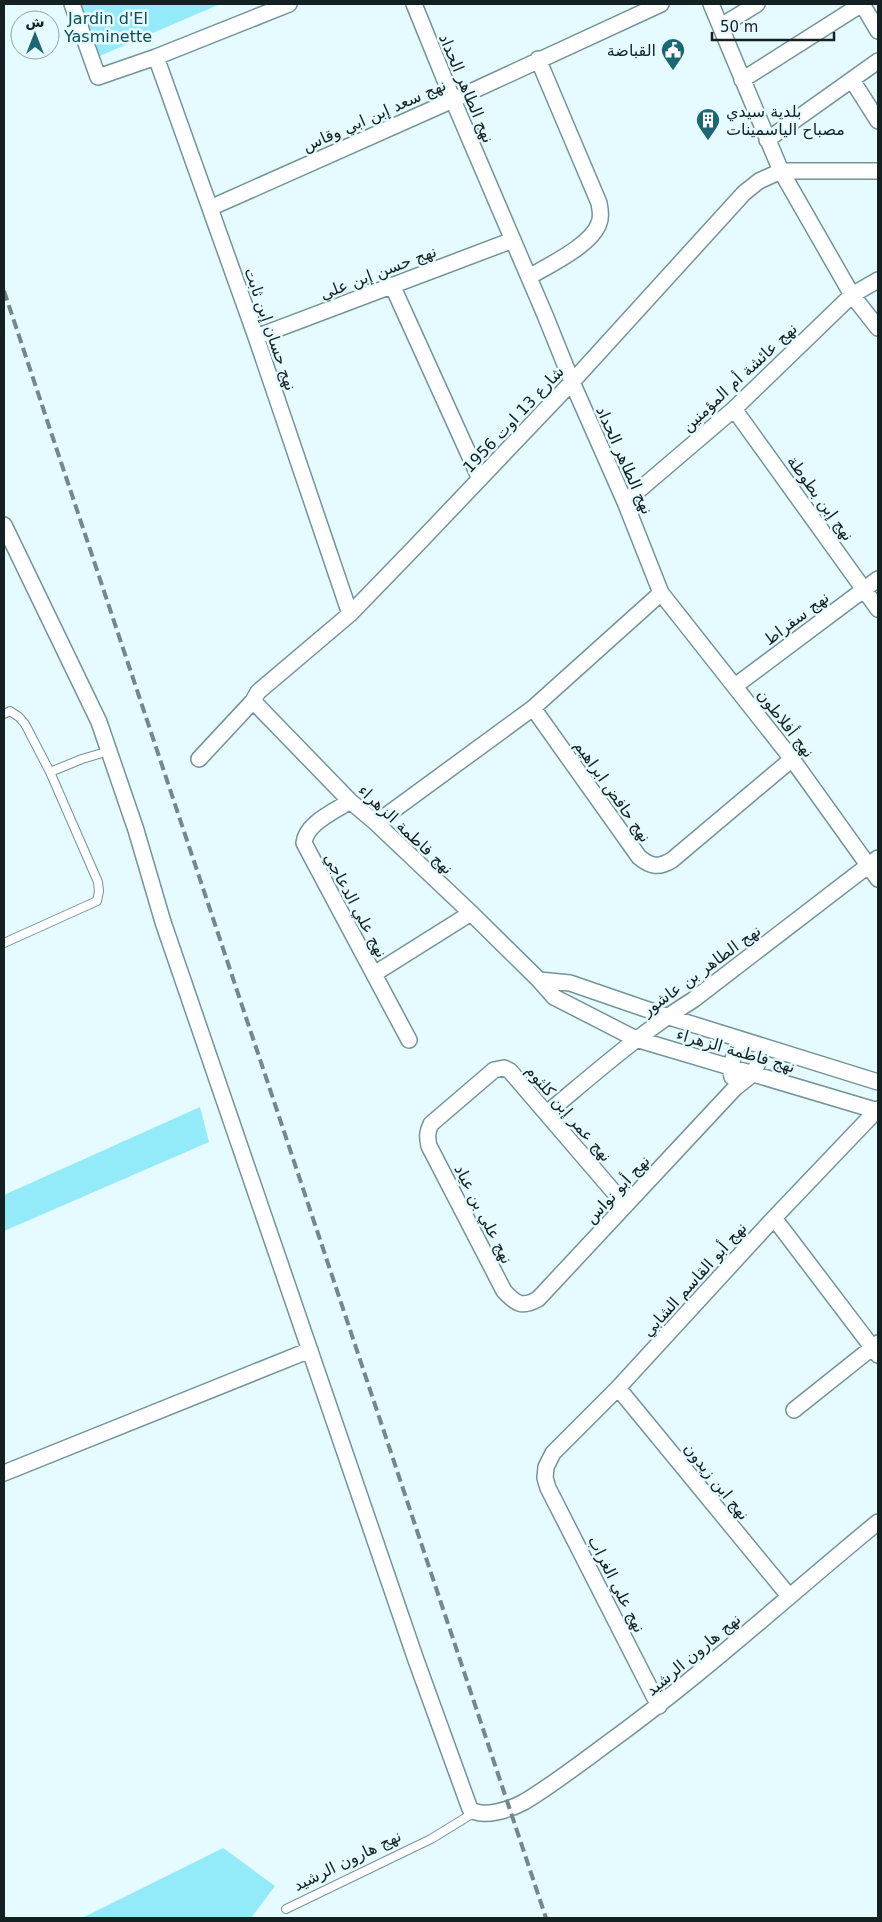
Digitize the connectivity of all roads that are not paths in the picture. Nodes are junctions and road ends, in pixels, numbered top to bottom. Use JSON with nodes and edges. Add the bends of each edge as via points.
{"nodes":[{"id":1,"x":72,"y":4,"type":"edge"},
{"id":2,"x":290,"y":4,"type":"edge"},
{"id":3,"x":414,"y":4,"type":"edge"},
{"id":4,"x":661,"y":4,"type":"edge"},
{"id":5,"x":711,"y":4,"type":"edge"},
{"id":6,"x":757,"y":4,"type":"edge"},
{"id":7,"x":862,"y":4,"type":"edge"},
{"id":8,"x":721,"y":26,"type":"junction"},
{"id":9,"x":878,"y":31,"type":"edge"},
{"id":10,"x":156,"y":57,"type":"junction"},
{"id":11,"x":538,"y":59,"type":"junction"},
{"id":12,"x":878,"y":60,"type":"edge"},
{"id":13,"x":742,"y":80,"type":"junction"},
{"id":14,"x":852,"y":80,"type":"junction"},
{"id":15,"x":452,"y":100,"type":"junction"},
{"id":16,"x":878,"y":122,"type":"edge"},
{"id":17,"x":767,"y":140,"type":"junction"},
{"id":18,"x":781,"y":171,"type":"junction"},
{"id":19,"x":878,"y":171,"type":"edge"},
{"id":20,"x":210,"y":208,"type":"junction"},
{"id":21,"x":513,"y":240,"type":"junction"},
{"id":22,"x":529,"y":277,"type":"junction"},
{"id":23,"x":878,"y":280,"type":"edge"},
{"id":24,"x":392,"y":285,"type":"junction"},
{"id":25,"x":852,"y":295,"type":"junction"},
{"id":26,"x":878,"y":328,"type":"edge"},
{"id":27,"x":256,"y":337,"type":"junction"},
{"id":28,"x":572,"y":382,"type":"junction"},
{"id":29,"x":734,"y":409,"type":"junction"},
{"id":30,"x":480,"y":479,"type":"junction"},
{"id":31,"x":625,"y":502,"type":"junction"},
{"id":32,"x":4,"y":525,"type":"edge"},
{"id":33,"x":878,"y":579,"type":"edge"},
{"id":34,"x":864,"y":590,"type":"junction"},
{"id":35,"x":661,"y":593,"type":"junction"},
{"id":36,"x":878,"y":609,"type":"edge"},
{"id":37,"x":350,"y":614,"type":"junction"},
{"id":38,"x":735,"y":686,"type":"junction"},
{"id":39,"x":253,"y":701,"type":"junction"},
{"id":40,"x":533,"y":708,"type":"junction"},
{"id":41,"x":4,"y":714,"type":"edge"},
{"id":42,"x":109,"y":752,"type":"junction"},
{"id":43,"x":199,"y":759,"type":"dead end"},
{"id":44,"x":792,"y":759,"type":"junction"},
{"id":45,"x":50,"y":772,"type":"junction"},
{"id":46,"x":350,"y":801,"type":"junction"},
{"id":47,"x":376,"y":823,"type":"junction"},
{"id":48,"x":873,"y":862,"type":"edge"},
{"id":49,"x":878,"y":879,"type":"edge"},
{"id":50,"x":471,"y":913,"type":"junction"},
{"id":51,"x":4,"y":943,"type":"edge"},
{"id":52,"x":374,"y":974,"type":"junction"},
{"id":53,"x":539,"y":980,"type":"junction"},
{"id":54,"x":666,"y":1016,"type":"junction"},
{"id":55,"x":636,"y":1039,"type":"junction"},
{"id":56,"x":409,"y":1040,"type":"dead end"},
{"id":57,"x":740,"y":1040,"type":"junction"},
{"id":58,"x":764,"y":1047,"type":"junction"},
{"id":59,"x":730,"y":1066,"type":"junction"},
{"id":60,"x":754,"y":1073,"type":"junction"},
{"id":61,"x":878,"y":1082,"type":"edge"},
{"id":62,"x":735,"y":1088,"type":"junction"},
{"id":63,"x":878,"y":1110,"type":"edge"},
{"id":64,"x":547,"y":1113,"type":"junction"},
{"id":65,"x":427,"y":1134,"type":"joint"},
{"id":66,"x":625,"y":1205,"type":"junction"},
{"id":67,"x":774,"y":1218,"type":"junction"},
{"id":68,"x":520,"y":1304,"type":"joint"},
{"id":69,"x":876,"y":1348,"type":"edge"},
{"id":70,"x":310,"y":1350,"type":"junction"},
{"id":71,"x":618,"y":1388,"type":"junction"},
{"id":72,"x":794,"y":1410,"type":"dead end"},
{"id":73,"x":4,"y":1473,"type":"edge"},
{"id":74,"x":545,"y":1478,"type":"joint"},
{"id":75,"x":878,"y":1522,"type":"edge"},
{"id":76,"x":789,"y":1596,"type":"junction"},
{"id":77,"x":659,"y":1706,"type":"junction"},
{"id":78,"x":475,"y":1812,"type":"junction"},
{"id":79,"x":286,"y":1909,"type":"dead end"}],
"edges":[{"from":1,"to":10,"type":"street","via":[[98,77]]},
{"from":2,"to":10,"type":"street"},
{"from":3,"to":15,"type":"street","name":"نهج الطاهر الحداد"},
{"from":4,"to":11,"type":"street","name":"نهج سعد إبن ابي وقاس"},
{"from":5,"to":8,"type":"street"},
{"from":6,"to":8,"type":"street"},
{"from":7,"to":9,"type":"street"},
{"from":7,"to":13,"type":"street"},
{"from":8,"to":13,"type":"street"},
{"from":10,"to":20,"type":"street","name":"نهج حسان إبن ثابت"},
{"from":11,"to":15,"type":"street","name":"نهج سعد إبن ابي وقاس"},
{"from":11,"to":22,"type":"street","via":[[601,212],[594,232],[581,244]]},
{"from":12,"to":14,"type":"street"},
{"from":13,"to":17,"type":"street"},
{"from":14,"to":16,"type":"street"},
{"from":14,"to":17,"type":"street"},
{"from":15,"to":20,"type":"street","name":"نهج سعد إبن ابي وقاس"},
{"from":15,"to":21,"type":"street","name":"نهج الطاهر الحداد"},
{"from":17,"to":18,"type":"street"},
{"from":18,"to":19,"type":"street","name":"شارع 13 اوت 1956"},
{"from":18,"to":25,"type":"street"},
{"from":18,"to":28,"type":"street","name":"شارع 13 اوت 1956","via":[[759,181],[744,194]]},
{"from":20,"to":27,"type":"street","name":"نهج حسان إبن ثابت"},
{"from":21,"to":22,"type":"street","name":"نهج الطاهر الحداد"},
{"from":21,"to":24,"type":"street","name":"نهج حسن إبن علي"},
{"from":22,"to":28,"type":"street","name":"نهج الطاهر الحداد"},
{"from":23,"to":25,"type":"street","name":"نهج عائشة أم المؤمنين"},
{"from":24,"to":27,"type":"street","name":"نهج حسن إبن علي"},
{"from":24,"to":30,"type":"street"},
{"from":25,"to":26,"type":"street"},
{"from":25,"to":29,"type":"street","name":"نهج عائشة أم المؤمنين"},
{"from":27,"to":37,"type":"street","name":"نهج حسان إبن ثابت"},
{"from":28,"to":30,"type":"street","name":"شارع 13 اوت 1956"},
{"from":28,"to":31,"type":"street","name":"نهج الطاهر الحداد"},
{"from":29,"to":31,"type":"street","name":"نهج عائشة أم المؤمنين"},
{"from":29,"to":34,"type":"street","name":"نهج إبن بطوطة"},
{"from":30,"to":37,"type":"street","name":"شارع 13 اوت 1956"},
{"from":31,"to":35,"type":"street","name":"نهج الطاهر الحداد"},
{"from":32,"to":42,"type":"street","via":[[92,706]]},
{"from":33,"to":34,"type":"street","name":"نهج سقراط"},
{"from":34,"to":36,"type":"street","name":"نهج إبن بطوطة"},
{"from":34,"to":38,"type":"street","name":"نهج سقراط"},
{"from":35,"to":38,"type":"street","name":"نهج أفلاطون"},
{"from":35,"to":40,"type":"street"},
{"from":37,"to":39,"type":"street","name":"شارع 13 اوت 1956","via":[[258,692]]},
{"from":38,"to":44,"type":"street","name":"نهج أفلاطون"},
{"from":39,"to":43,"type":"street","name":"شارع 13 اوت 1956"},
{"from":39,"to":46,"type":"street","name":"نهج فاطمة الزهراء"},
{"from":40,"to":44,"type":"street","name":"نهج حافض ابراهيم","via":[[639,857],[655,866],[672,860]]},
{"from":40,"to":47,"type":"street"},
{"from":41,"to":45,"type":"lane","via":[[10,711],[20,717]]},
{"from":42,"to":45,"type":"lane"},
{"from":42,"to":70,"type":"street","via":[[136,830],[162,922]]},
{"from":44,"to":48,"type":"street","name":"نهج أفلاطون"},
{"from":45,"to":51,"type":"lane","via":[[100,891],[97,900]]},
{"from":46,"to":47,"type":"street","name":"نهج فاطمة الزهراء"},
{"from":46,"to":52,"type":"street","name":"نهج علي الدعاجي","via":[[310,828],[304,843]]},
{"from":47,"to":50,"type":"street","name":"نهج فاطمة الزهراء"},
{"from":48,"to":49,"type":"street","name":"نهج أفلاطون"},
{"from":48,"to":54,"type":"street","name":"نهج الطاهر بن عاشور","via":[[693,1000]]},
{"from":50,"to":52,"type":"street"},
{"from":50,"to":53,"type":"street","name":"نهج فاطمة الزهراء"},
{"from":52,"to":56,"type":"street","name":"نهج علي الدعاجي"},
{"from":53,"to":54,"type":"street","name":"نهج فاطمة الزهراء","via":[[570,983]]},
{"from":53,"to":55,"type":"street","name":"نهج فاطمة الزهراء","via":[[566,1005]]},
{"from":54,"to":55,"type":"street","name":"نهج الطاهر بن عاشور"},
{"from":54,"to":57,"type":"street","name":"نهج فاطمة الزهراء"},
{"from":55,"to":59,"type":"street","name":"نهج فاطمة الزهراء"},
{"from":55,"to":64,"type":"street","name":"نهج الطاهر بن عاشور"},
{"from":57,"to":58,"type":"street","name":"نهج فاطمة الزهراء"},
{"from":57,"to":59,"type":"street"},
{"from":58,"to":60,"type":"street"},
{"from":58,"to":61,"type":"street","name":"نهج فاطمة الزهراء"},
{"from":59,"to":60,"type":"street","name":"نهج فاطمة الزهراء"},
{"from":59,"to":62,"type":"street"},
{"from":60,"to":62,"type":"street","name":"نهج أبو نواس"},
{"from":60,"to":63,"type":"street","name":"نهج فاطمة الزهراء"},
{"from":62,"to":66,"type":"street","name":"نهج أبو نواس"},
{"from":63,"to":67,"type":"street","name":"نهج أبو القاسم الشابي"},
{"from":64,"to":65,"type":"street","name":"نهج عمر إبن كلثوم","via":[[504,1068],[494,1070],[431,1124]]},
{"from":64,"to":66,"type":"street","name":"نهج عمر إبن كلثوم"},
{"from":65,"to":68,"type":"street","name":"نهج علي بن عياد","via":[[429,1146],[504,1291]]},
{"from":66,"to":68,"type":"street","name":"نهج أبو نواس","via":[[538,1299],[528,1305]]},
{"from":67,"to":69,"type":"street"},
{"from":67,"to":71,"type":"street","name":"نهج أبو القاسم الشابي"},
{"from":69,"to":72,"type":"street"},
{"from":70,"to":73,"type":"street"},
{"from":70,"to":78,"type":"street","via":[[416,1660],[470,1809]]},
{"from":71,"to":74,"type":"street","name":"نهج أبو القاسم الشابي","via":[[553,1453]]},
{"from":71,"to":76,"type":"street","name":"نهج ابن زيدون"},
{"from":74,"to":77,"type":"street","name":"نهج علي الغراب"},
{"from":75,"to":76,"type":"street","name":"نهج هارون الرشيد"},
{"from":76,"to":77,"type":"street","name":"نهج هارون الرشيد"},
{"from":77,"to":78,"type":"street","name":"نهج هارون الرشيد","via":[[524,1802],[495,1811]]},
{"from":78,"to":79,"type":"lane","name":"نهج هارون الرشيد","via":[[431,1839]]}]}
